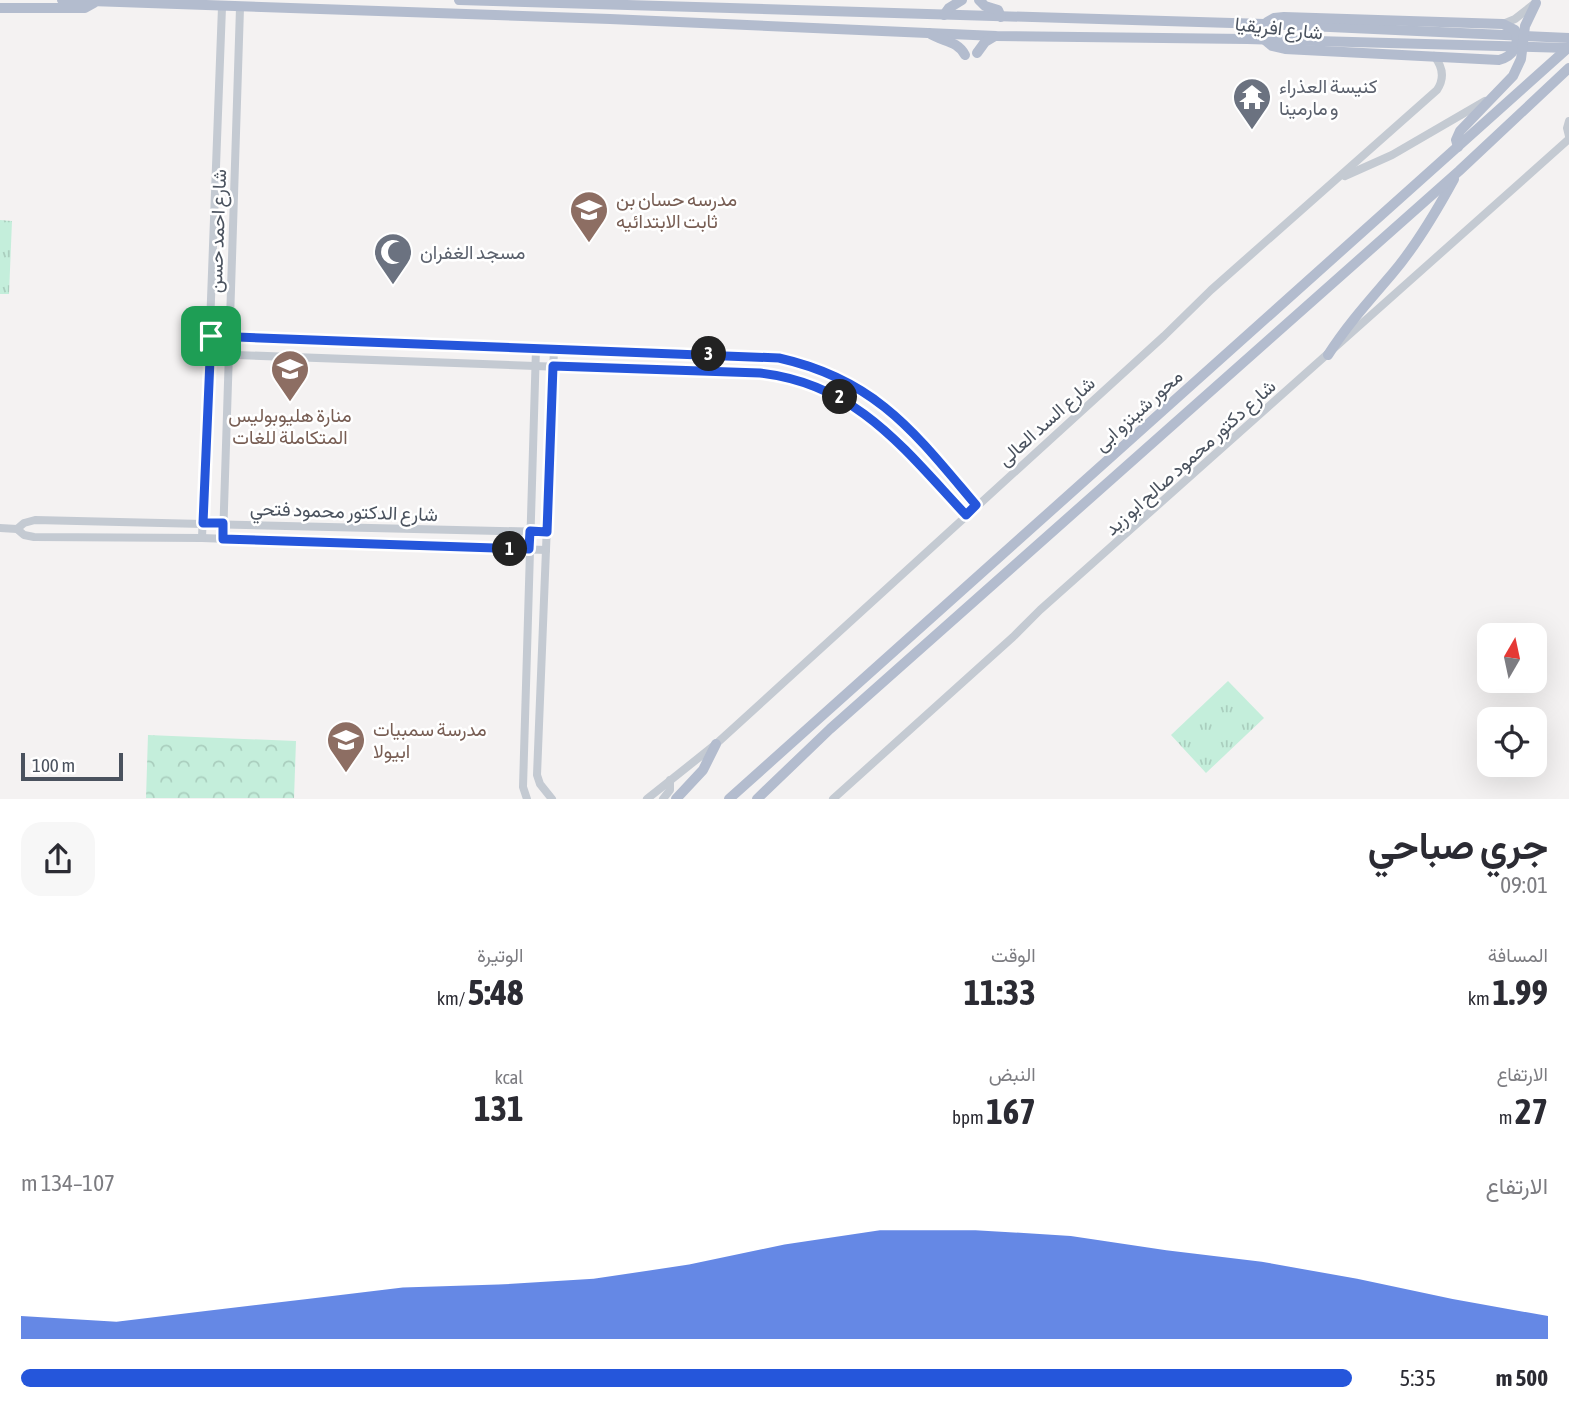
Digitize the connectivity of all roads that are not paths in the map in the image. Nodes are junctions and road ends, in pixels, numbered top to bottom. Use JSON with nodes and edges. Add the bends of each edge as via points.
{"nodes":[{"id":1,"x":62,"y":0,"type":"edge"},
{"id":2,"x":459,"y":0,"type":"edge"},
{"id":3,"x":962,"y":0,"type":"edge"},
{"id":4,"x":979,"y":0,"type":"edge"},
{"id":5,"x":96,"y":1,"type":"edge"},
{"id":6,"x":512,"y":1,"type":"edge"},
{"id":7,"x":530,"y":1,"type":"edge"},
{"id":8,"x":1537,"y":1,"type":"edge"},
{"id":9,"x":222,"y":7,"type":"junction"},
{"id":10,"x":0,"y":8,"type":"edge"},
{"id":11,"x":240,"y":8,"type":"junction"},
{"id":12,"x":944,"y":15,"type":"junction"},
{"id":13,"x":1001,"y":16,"type":"junction"},
{"id":14,"x":1265,"y":24,"type":"junction"},
{"id":15,"x":1503,"y":24,"type":"junction"},
{"id":16,"x":927,"y":31,"type":"junction"},
{"id":17,"x":996,"y":36,"type":"junction"},
{"id":18,"x":1569,"y":38,"type":"edge"},
{"id":19,"x":1265,"y":40,"type":"junction"},
{"id":20,"x":1569,"y":48,"type":"edge"},
{"id":21,"x":977,"y":53,"type":"dead end"},
{"id":22,"x":965,"y":55,"type":"dead end"},
{"id":23,"x":1434,"y":56,"type":"junction"},
{"id":24,"x":1569,"y":68,"type":"edge"},
{"id":25,"x":1494,"y":96,"type":"junction"},
{"id":26,"x":1569,"y":121,"type":"edge"},
{"id":27,"x":1569,"y":138,"type":"edge"},
{"id":28,"x":1458,"y":147,"type":"junction"},
{"id":29,"x":1459,"y":171,"type":"junction"},
{"id":30,"x":1341,"y":177,"type":"junction"},
{"id":31,"x":211,"y":336,"type":"junction"},
{"id":32,"x":229,"y":336,"type":"junction"},
{"id":33,"x":536,"y":348,"type":"junction"},
{"id":34,"x":554,"y":349,"type":"junction"},
{"id":35,"x":210,"y":354,"type":"junction"},
{"id":36,"x":229,"y":355,"type":"junction"},
{"id":37,"x":1328,"y":355,"type":"junction"},
{"id":38,"x":535,"y":366,"type":"junction"},
{"id":39,"x":553,"y":366,"type":"junction"},
{"id":40,"x":976,"y":505,"type":"junction"},
{"id":41,"x":966,"y":515,"type":"junction"},
{"id":42,"x":203,"y":523,"type":"junction"},
{"id":43,"x":223,"y":523,"type":"junction"},
{"id":44,"x":0,"y":528,"type":"edge"},
{"id":45,"x":17,"y":529,"type":"junction"},
{"id":46,"x":530,"y":531,"type":"junction"},
{"id":47,"x":547,"y":532,"type":"junction"},
{"id":48,"x":202,"y":538,"type":"junction"},
{"id":49,"x":223,"y":539,"type":"junction"},
{"id":50,"x":529,"y":549,"type":"junction"},
{"id":51,"x":546,"y":550,"type":"junction"},
{"id":52,"x":716,"y":744,"type":"junction"},
{"id":53,"x":670,"y":780,"type":"junction"},
{"id":54,"x":527,"y":799,"type":"edge"},
{"id":55,"x":552,"y":799,"type":"edge"},
{"id":56,"x":648,"y":799,"type":"edge"},
{"id":57,"x":663,"y":799,"type":"edge"},
{"id":58,"x":676,"y":799,"type":"edge"},
{"id":59,"x":729,"y":799,"type":"edge"},
{"id":60,"x":757,"y":799,"type":"edge"},
{"id":61,"x":833,"y":799,"type":"edge"}],
"edges":[{"from":1,"to":5,"type":"main road"},
{"from":2,"to":6,"type":"main road","name":"شارع افريقيا"},
{"from":3,"to":12,"type":"main road"},
{"from":4,"to":13,"type":"main road"},
{"from":5,"to":9,"type":"main road","name":"شارع افريقيا"},
{"from":5,"to":10,"type":"main road","name":"شارع افريقيا","via":[[86,8]]},
{"from":6,"to":7,"type":"main road","name":"شارع افريقيا"},
{"from":7,"to":12,"type":"main road","name":"شارع افريقيا"},
{"from":8,"to":15,"type":"street"},
{"from":8,"to":25,"type":"main road","via":[[1525,26],[1517,70]]},
{"from":9,"to":11,"type":"main road","name":"شارع افريقيا"},
{"from":9,"to":31,"type":"street","name":"شارع احمد حسن"},
{"from":11,"to":16,"type":"main road","name":"شارع افريقيا"},
{"from":11,"to":32,"type":"street","name":"شارع احمد حسن"},
{"from":12,"to":13,"type":"main road","name":"شارع افريقيا"},
{"from":13,"to":14,"type":"main road","name":"شارع افريقيا"},
{"from":14,"to":15,"type":"main road","name":"شارع افريقيا","via":[[1284,17]]},
{"from":14,"to":18,"type":"main road"},
{"from":15,"to":23,"type":"main road","name":"شارع افريقيا","via":[[1515,30],[1517,38],[1515,50],[1507,57]]},
{"from":16,"to":17,"type":"main road","name":"شارع افريقيا"},
{"from":16,"to":22,"type":"main road","via":[[955,44]]},
{"from":17,"to":19,"type":"main road","name":"شارع افريقيا"},
{"from":17,"to":21,"type":"main road"},
{"from":19,"to":20,"type":"main road"},
{"from":19,"to":23,"type":"main road","name":"شارع افريقيا","via":[[1285,49]]},
{"from":20,"to":28,"type":"main road","name":"محور شينزو ابى"},
{"from":23,"to":30,"type":"street","name":"شارع السد العالى","via":[[1442,70],[1437,90]]},
{"from":24,"to":29,"type":"main road","name":"محور شينزو ابى"},
{"from":25,"to":28,"type":"main road","via":[[1460,131]]},
{"from":25,"to":30,"type":"street","via":[[1392,155]]},
{"from":26,"to":27,"type":"street"},
{"from":27,"to":37,"type":"street","name":"شارع دكتور محمود صالح ابو زيد"},
{"from":28,"to":59,"type":"main road","name":"محور شينزو ابى"},
{"from":29,"to":37,"type":"main road","via":[[1413,245]]},
{"from":29,"to":60,"type":"main road","name":"محور شينزو ابى","via":[[899,667]]},
{"from":30,"to":40,"type":"street","name":"شارع السد العالى"},
{"from":31,"to":32,"type":"street"},
{"from":31,"to":35,"type":"street","name":"شارع احمد حسن"},
{"from":32,"to":33,"type":"street"},
{"from":32,"to":36,"type":"street","name":"شارع احمد حسن"},
{"from":33,"to":34,"type":"street"},
{"from":33,"to":38,"type":"street"},
{"from":34,"to":39,"type":"street"},
{"from":34,"to":40,"type":"street","via":[[761,356],[820,369],[847,380],[896,414]]},
{"from":35,"to":36,"type":"street"},
{"from":35,"to":42,"type":"street","name":"شارع احمد حسن"},
{"from":36,"to":38,"type":"street"},
{"from":36,"to":43,"type":"street","name":"شارع احمد حسن"},
{"from":37,"to":61,"type":"street","name":"شارع دكتور محمود صالح ابو زيد"},
{"from":38,"to":39,"type":"street"},
{"from":38,"to":46,"type":"street"},
{"from":39,"to":41,"type":"street","via":[[760,373],[819,387],[885,429]]},
{"from":39,"to":47,"type":"street"},
{"from":40,"to":41,"type":"street","name":"شارع السد العالى"},
{"from":41,"to":52,"type":"street","name":"شارع السد العالى"},
{"from":42,"to":43,"type":"street","name":"شارع الدكتور محمود فتحي"},
{"from":42,"to":45,"type":"street","name":"شارع الدكتور محمود فتحي","via":[[35,520]]},
{"from":42,"to":48,"type":"street","name":"شارع احمد حسن"},
{"from":43,"to":46,"type":"street","name":"شارع الدكتور محمود فتحي"},
{"from":43,"to":49,"type":"street","name":"شارع احمد حسن"},
{"from":44,"to":45,"type":"street","name":"شارع الدكتور محمود فتحي"},
{"from":45,"to":48,"type":"street","name":"شارع الدكتور محمود فتحي","via":[[34,537]]},
{"from":46,"to":47,"type":"street","name":"شارع الدكتور محمود فتحي"},
{"from":46,"to":50,"type":"street"},
{"from":47,"to":51,"type":"street"},
{"from":48,"to":49,"type":"street","name":"شارع الدكتور محمود فتحي"},
{"from":49,"to":50,"type":"street","name":"شارع الدكتور محمود فتحي"},
{"from":50,"to":51,"type":"street","name":"شارع الدكتور محمود فتحي"},
{"from":50,"to":54,"type":"street","via":[[523,787]]},
{"from":51,"to":55,"type":"street","via":[[537,775]]},
{"from":52,"to":53,"type":"street","name":"شارع السد العالى"},
{"from":52,"to":58,"type":"main road","via":[[704,771]]},
{"from":53,"to":56,"type":"street","name":"شارع السد العالى"},
{"from":53,"to":57,"type":"street"}]}
